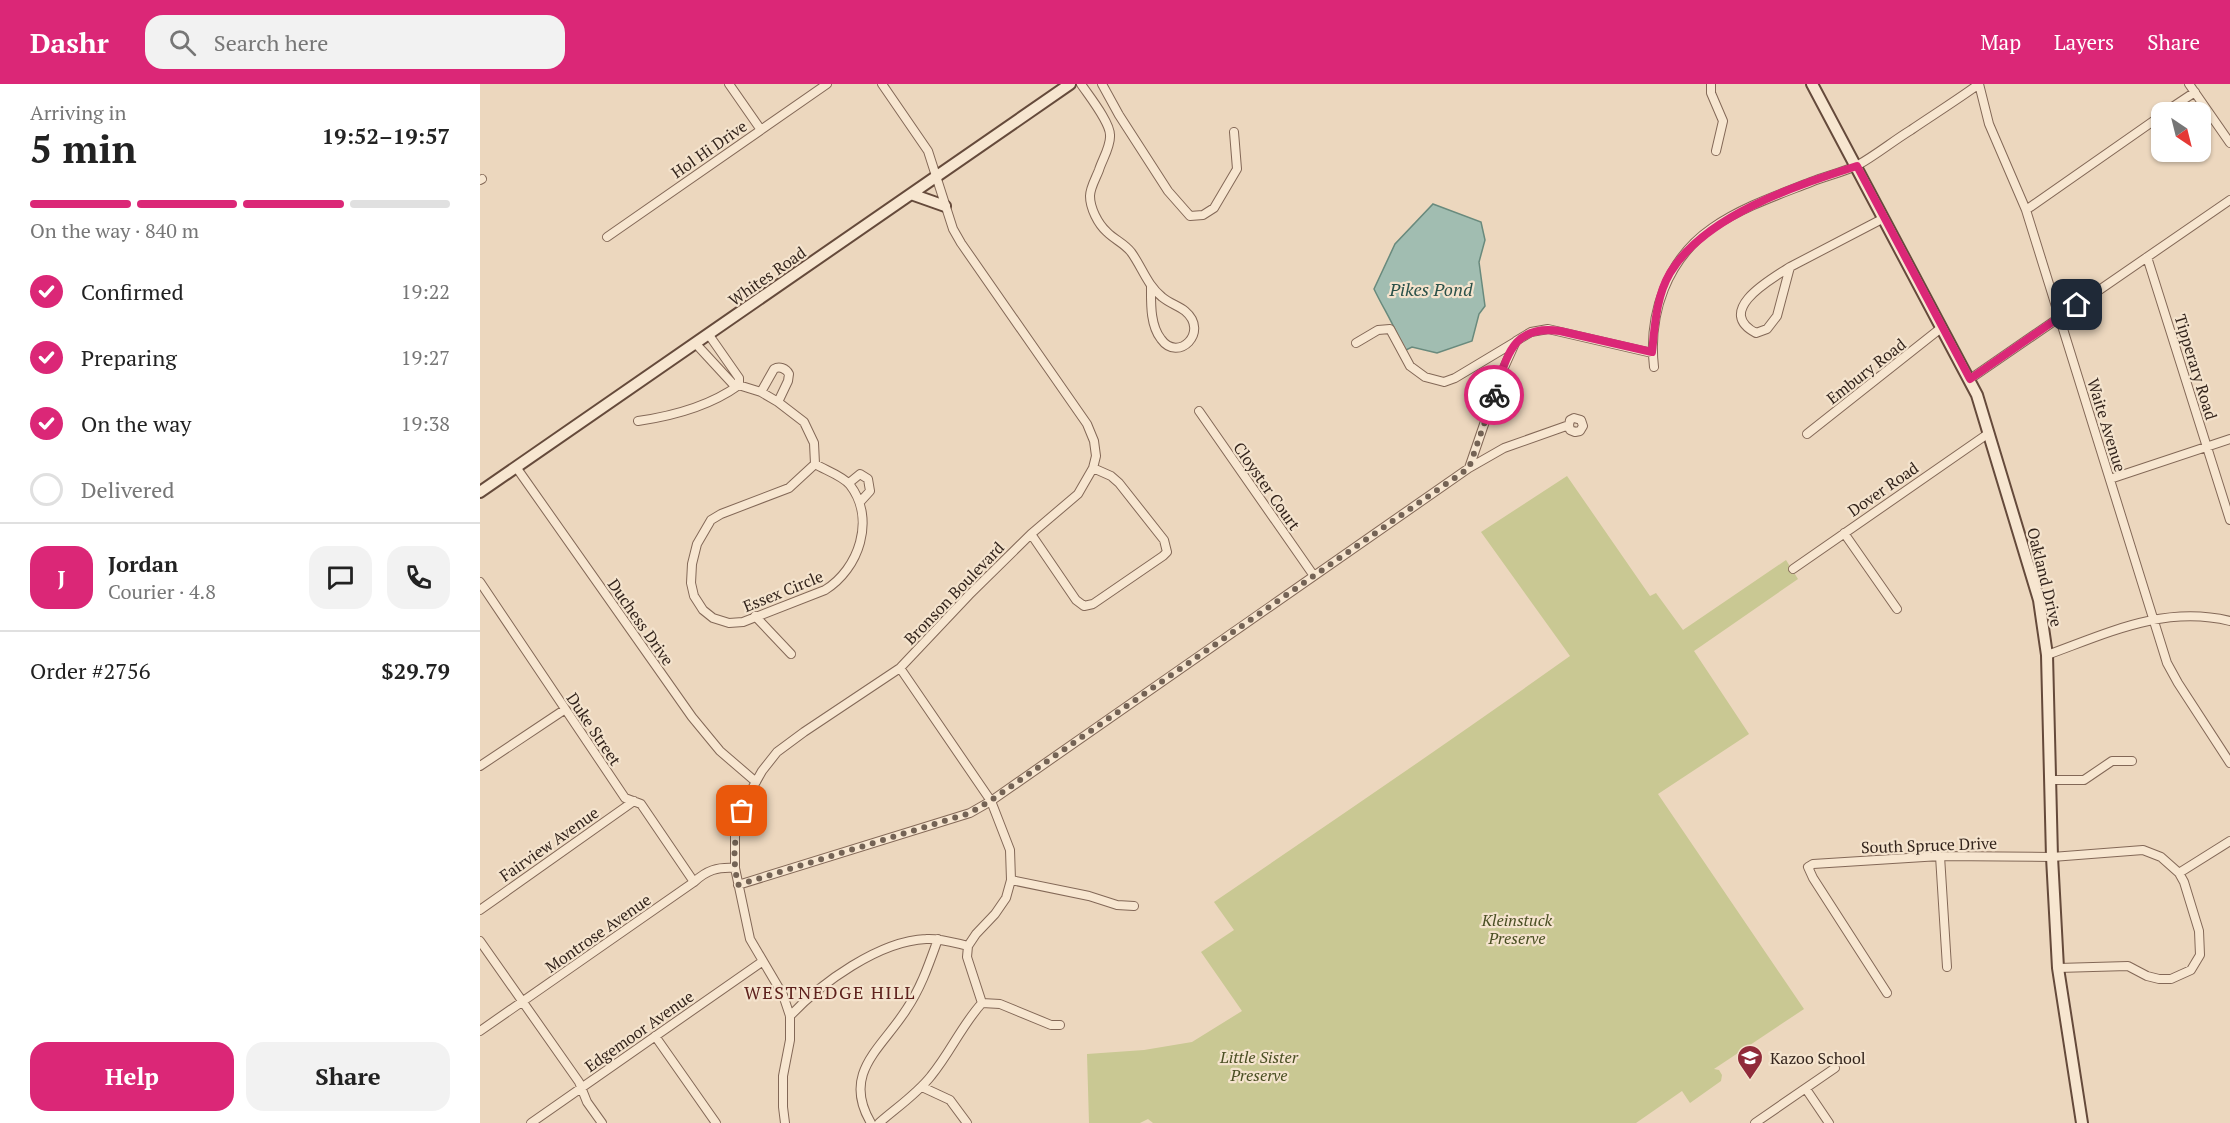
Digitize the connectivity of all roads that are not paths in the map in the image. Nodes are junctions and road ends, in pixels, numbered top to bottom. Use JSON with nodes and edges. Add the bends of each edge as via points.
{"nodes":[{"id":1,"x":729,"y":84,"type":"edge"},
{"id":2,"x":827,"y":84,"type":"edge"},
{"id":3,"x":882,"y":84,"type":"edge"},
{"id":4,"x":1071,"y":84,"type":"edge"},
{"id":5,"x":1081,"y":84,"type":"edge"},
{"id":6,"x":1102,"y":84,"type":"edge"},
{"id":7,"x":1711,"y":84,"type":"edge"},
{"id":8,"x":1812,"y":84,"type":"edge"},
{"id":9,"x":1979,"y":84,"type":"edge"},
{"id":10,"x":2189,"y":84,"type":"edge"},
{"id":11,"x":2194,"y":92,"type":"junction"},
{"id":12,"x":2180,"y":102,"type":"edge"},
{"id":13,"x":2151,"y":123,"type":"edge"},
{"id":14,"x":761,"y":130,"type":"junction"},
{"id":15,"x":1233,"y":132,"type":"dead end"},
{"id":16,"x":2230,"y":143,"type":"edge"},
{"id":17,"x":1716,"y":151,"type":"dead end"},
{"id":18,"x":1857,"y":166,"type":"junction"},
{"id":19,"x":935,"y":177,"type":"junction"},
{"id":20,"x":911,"y":194,"type":"junction"},
{"id":21,"x":2230,"y":200,"type":"edge"},
{"id":22,"x":945,"y":206,"type":"junction"},
{"id":23,"x":2026,"y":210,"type":"junction"},
{"id":24,"x":1884,"y":218,"type":"junction"},
{"id":25,"x":606,"y":237,"type":"dead end"},
{"id":26,"x":2147,"y":257,"type":"junction"},
{"id":27,"x":1790,"y":267,"type":"junction"},
{"id":28,"x":1150,"y":286,"type":"junction"},
{"id":29,"x":2059,"y":317,"type":"junction"},
{"id":30,"x":1941,"y":328,"type":"junction"},
{"id":31,"x":709,"y":335,"type":"junction"},
{"id":32,"x":1516,"y":341,"type":"junction"},
{"id":33,"x":1356,"y":343,"type":"dead end"},
{"id":34,"x":696,"y":344,"type":"junction"},
{"id":35,"x":1652,"y":352,"type":"junction"},
{"id":36,"x":1654,"y":367,"type":"dead end"},
{"id":37,"x":1970,"y":379,"type":"junction"},
{"id":38,"x":739,"y":385,"type":"junction"},
{"id":39,"x":760,"y":392,"type":"junction"},
{"id":40,"x":778,"y":402,"type":"junction"},
{"id":41,"x":1199,"y":411,"type":"dead end"},
{"id":42,"x":639,"y":421,"type":"dead end"},
{"id":43,"x":1569,"y":425,"type":"dead end"},
{"id":44,"x":1989,"y":433,"type":"junction"},
{"id":45,"x":1807,"y":434,"type":"dead end"},
{"id":46,"x":2230,"y":439,"type":"edge"},
{"id":47,"x":2206,"y":446,"type":"junction"},
{"id":48,"x":815,"y":464,"type":"junction"},
{"id":49,"x":516,"y":467,"type":"junction"},
{"id":50,"x":1093,"y":468,"type":"junction"},
{"id":51,"x":1469,"y":468,"type":"junction"},
{"id":52,"x":2110,"y":479,"type":"junction"},
{"id":53,"x":849,"y":483,"type":"junction"},
{"id":54,"x":480,"y":492,"type":"edge"},
{"id":55,"x":860,"y":502,"type":"junction"},
{"id":56,"x":2230,"y":520,"type":"edge"},
{"id":57,"x":1844,"y":533,"type":"junction"},
{"id":58,"x":1030,"y":534,"type":"junction"},
{"id":59,"x":1793,"y":568,"type":"dead end"},
{"id":60,"x":1314,"y":576,"type":"junction"},
{"id":61,"x":480,"y":582,"type":"edge"},
{"id":62,"x":1897,"y":609,"type":"dead end"},
{"id":63,"x":755,"y":616,"type":"junction"},
{"id":64,"x":2153,"y":618,"type":"junction"},
{"id":65,"x":2230,"y":621,"type":"edge"},
{"id":66,"x":791,"y":654,"type":"dead end"},
{"id":67,"x":2047,"y":655,"type":"junction"},
{"id":68,"x":900,"y":668,"type":"junction"},
{"id":69,"x":564,"y":710,"type":"junction"},
{"id":70,"x":2132,"y":761,"type":"dead end"},
{"id":71,"x":2230,"y":763,"type":"edge"},
{"id":72,"x":480,"y":766,"type":"edge"},
{"id":73,"x":2050,"y":780,"type":"junction"},
{"id":74,"x":756,"y":782,"type":"junction"},
{"id":75,"x":634,"y":801,"type":"junction"},
{"id":76,"x":990,"y":801,"type":"junction"},
{"id":77,"x":2230,"y":841,"type":"edge"},
{"id":78,"x":1940,"y":856,"type":"junction"},
{"id":79,"x":2052,"y":857,"type":"junction"},
{"id":80,"x":735,"y":868,"type":"junction"},
{"id":81,"x":2179,"y":873,"type":"junction"},
{"id":82,"x":1011,"y":880,"type":"junction"},
{"id":83,"x":694,"y":882,"type":"junction"},
{"id":84,"x":738,"y":885,"type":"junction"},
{"id":85,"x":1134,"y":906,"type":"dead end"},
{"id":86,"x":480,"y":910,"type":"edge"},
{"id":87,"x":938,"y":939,"type":"junction"},
{"id":88,"x":480,"y":941,"type":"edge"},
{"id":89,"x":968,"y":946,"type":"junction"},
{"id":90,"x":763,"y":961,"type":"junction"},
{"id":91,"x":1947,"y":967,"type":"dead end"},
{"id":92,"x":2058,"y":968,"type":"junction"},
{"id":93,"x":1887,"y":993,"type":"dead end"},
{"id":94,"x":523,"y":1001,"type":"junction"},
{"id":95,"x":982,"y":1003,"type":"junction"},
{"id":96,"x":790,"y":1016,"type":"junction"},
{"id":97,"x":1060,"y":1025,"type":"dead end"},
{"id":98,"x":480,"y":1031,"type":"edge"},
{"id":99,"x":655,"y":1036,"type":"junction"},
{"id":100,"x":1835,"y":1068,"type":"dead end"},
{"id":101,"x":922,"y":1087,"type":"junction"},
{"id":102,"x":580,"y":1089,"type":"junction"},
{"id":103,"x":1806,"y":1089,"type":"junction"},
{"id":104,"x":531,"y":1123,"type":"edge"},
{"id":105,"x":602,"y":1123,"type":"edge"},
{"id":106,"x":716,"y":1123,"type":"edge"},
{"id":107,"x":785,"y":1123,"type":"edge"},
{"id":108,"x":871,"y":1123,"type":"edge"},
{"id":109,"x":879,"y":1123,"type":"edge"},
{"id":110,"x":967,"y":1123,"type":"edge"},
{"id":111,"x":1755,"y":1123,"type":"edge"},
{"id":112,"x":1830,"y":1123,"type":"edge"},
{"id":113,"x":2082,"y":1123,"type":"edge"}],
"edges":[{"from":1,"to":14,"type":"street"},
{"from":2,"to":14,"type":"street","name":"Hol Hi Drive"},
{"from":3,"to":19,"type":"street","via":[[928,151]]},
{"from":4,"to":19,"type":"main road","name":"Whites Road"},
{"from":5,"to":28,"type":"street","via":[[1108,126],[1110,136],[1090,194],[1092,209],[1107,233],[1134,255]]},
{"from":6,"to":15,"type":"street","via":[[1168,192],[1190,216],[1203,215],[1214,208],[1237,169]]},
{"from":7,"to":17,"type":"street","via":[[1723,121]]},
{"from":8,"to":18,"type":"main road","name":"Oakland Drive"},
{"from":9,"to":18,"type":"street"},
{"from":9,"to":23,"type":"street","name":"Waite Avenue","via":[[1989,124]]},
{"from":10,"to":11,"type":"street"},
{"from":11,"to":12,"type":"street"},
{"from":11,"to":16,"type":"street"},
{"from":13,"to":23,"type":"street"},
{"from":14,"to":25,"type":"street","name":"Hol Hi Drive"},
{"from":18,"to":24,"type":"main road","name":"Oakland Drive"},
{"from":18,"to":35,"type":"street","via":[[1761,202],[1701,236],[1680,258],[1663,289]]},
{"from":19,"to":20,"type":"main road","name":"Whites Road"},
{"from":19,"to":22,"type":"street"},
{"from":20,"to":22,"type":"main road"},
{"from":20,"to":31,"type":"main road","name":"Whites Road"},
{"from":21,"to":26,"type":"street"},
{"from":22,"to":50,"type":"street","via":[[961,243],[1087,424],[1095,448]]},
{"from":23,"to":29,"type":"street","name":"Waite Avenue"},
{"from":24,"to":27,"type":"street"},
{"from":24,"to":30,"type":"main road","name":"Oakland Drive"},
{"from":26,"to":29,"type":"street"},
{"from":26,"to":47,"type":"street","name":"Tipperary Road"},
{"from":27,"to":27,"type":"street","via":[[1777,316],[1767,329],[1756,333],[1748,329],[1742,322],[1742,309],[1750,293]]},
{"from":28,"to":28,"type":"street","via":[[1151,310],[1160,339],[1169,347],[1188,344],[1194,336],[1192,319]]},
{"from":29,"to":37,"type":"street"},
{"from":29,"to":52,"type":"street","name":"Waite Avenue"},
{"from":30,"to":37,"type":"main road","name":"Oakland Drive"},
{"from":30,"to":45,"type":"street","name":"Embury Road"},
{"from":31,"to":34,"type":"main road","name":"Whites Road"},
{"from":31,"to":38,"type":"street","via":[[739,378]]},
{"from":32,"to":33,"type":"street","via":[[1444,382],[1425,377],[1410,366],[1389,329],[1378,330]]},
{"from":32,"to":35,"type":"street","via":[[1531,332],[1548,329]]},
{"from":32,"to":51,"type":"street"},
{"from":34,"to":38,"type":"street","via":[[732,383]]},
{"from":34,"to":49,"type":"main road","name":"Whites Road"},
{"from":35,"to":36,"type":"street"},
{"from":37,"to":44,"type":"main road","name":"Oakland Drive"},
{"from":38,"to":39,"type":"street"},
{"from":38,"to":42,"type":"street","via":[[706,404]]},
{"from":39,"to":40,"type":"street"},
{"from":39,"to":40,"type":"street","via":[[774,369],[785,369],[789,378]]},
{"from":40,"to":48,"type":"street","via":[[804,422],[814,443]]},
{"from":41,"to":60,"type":"street","name":"Cloyster Court"},
{"from":43,"to":51,"type":"street","via":[[1504,448]]},
{"from":44,"to":57,"type":"street","name":"Dover Road"},
{"from":44,"to":67,"type":"main road","name":"Oakland Drive","via":[[2039,600]]},
{"from":46,"to":47,"type":"street"},
{"from":47,"to":52,"type":"street"},
{"from":47,"to":56,"type":"street","name":"Tipperary Road"},
{"from":48,"to":53,"type":"street"},
{"from":48,"to":63,"type":"street","name":"Essex Circle","via":[[789,489],[717,516],[697,544],[691,583],[703,610],[729,623]]},
{"from":49,"to":54,"type":"main road","name":"Whites Road"},
{"from":49,"to":74,"type":"street","name":"Duchess Drive","via":[[692,717],[720,751]]},
{"from":50,"to":58,"type":"street","name":"Bronson Boulevard","via":[[1078,494]]},
{"from":50,"to":58,"type":"street","via":[[1111,476],[1126,492],[1164,540],[1167,552],[1093,604],[1084,606]]},
{"from":51,"to":60,"type":"street"},
{"from":52,"to":64,"type":"street","name":"Waite Avenue"},
{"from":53,"to":55,"type":"street","name":"Essex Circle"},
{"from":53,"to":55,"type":"street","via":[[860,474],[868,479],[870,491]]},
{"from":55,"to":63,"type":"street","name":"Essex Circle","via":[[863,522],[859,545],[841,577],[825,590]]},
{"from":57,"to":59,"type":"street","name":"Dover Road"},
{"from":57,"to":62,"type":"street"},
{"from":58,"to":68,"type":"street","name":"Bronson Boulevard"},
{"from":60,"to":76,"type":"street"},
{"from":61,"to":69,"type":"street","name":"Duke Street"},
{"from":63,"to":66,"type":"street"},
{"from":64,"to":65,"type":"street","via":[[2197,616]]},
{"from":64,"to":67,"type":"street"},
{"from":64,"to":71,"type":"street","name":"Waite Avenue","via":[[2172,673]]},
{"from":67,"to":73,"type":"main road","name":"Oakland Drive"},
{"from":68,"to":74,"type":"street","name":"Bronson Boulevard","via":[[787,744]]},
{"from":68,"to":76,"type":"street"},
{"from":69,"to":72,"type":"street"},
{"from":69,"to":75,"type":"street","name":"Duke Street","via":[[625,798]]},
{"from":70,"to":73,"type":"street","via":[[2112,761],[2084,780]]},
{"from":73,"to":79,"type":"main road","name":"Oakland Drive"},
{"from":74,"to":80,"type":"street","name":"Bronson Boulevard","via":[[735,836]]},
{"from":75,"to":83,"type":"street","name":"Duke Street","via":[[641,804]]},
{"from":75,"to":86,"type":"street","name":"Fairview Avenue"},
{"from":76,"to":82,"type":"street","via":[[1010,850]]},
{"from":76,"to":84,"type":"street","via":[[970,813]]},
{"from":77,"to":81,"type":"street"},
{"from":78,"to":79,"type":"street","name":"South Spruce Drive"},
{"from":78,"to":91,"type":"street"},
{"from":78,"to":93,"type":"street","name":"South Spruce Drive","via":[[1808,867]]},
{"from":79,"to":81,"type":"street","name":"South Spruce Drive","via":[[2143,850],[2161,857]]},
{"from":79,"to":92,"type":"main road","name":"Oakland Drive"},
{"from":80,"to":83,"type":"street","name":"Montrose Avenue","via":[[714,869]]},
{"from":80,"to":84,"type":"street","name":"Bronson Boulevard"},
{"from":81,"to":92,"type":"street","via":[[2199,931],[2200,955],[2191,970],[2171,979],[2159,979],[2128,966]]},
{"from":82,"to":85,"type":"street"},
{"from":82,"to":89,"type":"street","via":[[1006,898]]},
{"from":83,"to":94,"type":"street","name":"Montrose Avenue"},
{"from":84,"to":90,"type":"street","name":"Bronson Boulevard","via":[[748,932]]},
{"from":87,"to":89,"type":"street"},
{"from":87,"to":96,"type":"street","via":[[907,943],[867,958],[826,984]]},
{"from":87,"to":108,"type":"street","via":[[918,992],[863,1070],[861,1098]]},
{"from":88,"to":94,"type":"street"},
{"from":89,"to":95,"type":"street","via":[[967,957]]},
{"from":90,"to":96,"type":"street","name":"Bronson Boulevard"},
{"from":90,"to":99,"type":"street","name":"Edgemoor Avenue"},
{"from":92,"to":113,"type":"main road","name":"Oakland Drive"},
{"from":94,"to":98,"type":"street","name":"Montrose Avenue"},
{"from":94,"to":102,"type":"street"},
{"from":95,"to":97,"type":"street","via":[[1000,1004]]},
{"from":95,"to":101,"type":"street"},
{"from":96,"to":107,"type":"street","name":"Bronson Boulevard","via":[[783,1076]]},
{"from":99,"to":102,"type":"street","name":"Edgemoor Avenue"},
{"from":99,"to":106,"type":"street"},
{"from":100,"to":103,"type":"street"},
{"from":101,"to":109,"type":"street"},
{"from":101,"to":110,"type":"street","via":[[950,1100]]},
{"from":102,"to":104,"type":"street","name":"Edgemoor Avenue"},
{"from":102,"to":105,"type":"street"},
{"from":103,"to":111,"type":"street"},
{"from":103,"to":112,"type":"street"}]}
